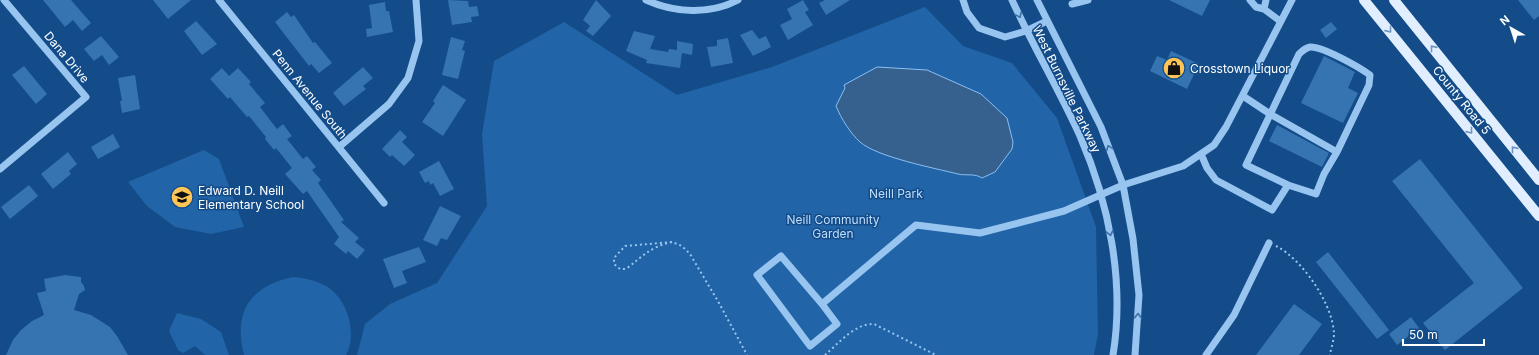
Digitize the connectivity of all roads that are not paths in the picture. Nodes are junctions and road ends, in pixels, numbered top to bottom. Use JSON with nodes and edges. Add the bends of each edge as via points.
{"nodes":[{"id":1,"x":4,"y":0,"type":"edge"},
{"id":2,"x":219,"y":0,"type":"edge"},
{"id":3,"x":416,"y":0,"type":"edge"},
{"id":4,"x":646,"y":0,"type":"edge"},
{"id":5,"x":738,"y":0,"type":"edge"},
{"id":6,"x":963,"y":0,"type":"edge"},
{"id":7,"x":1012,"y":0,"type":"edge"},
{"id":8,"x":1037,"y":0,"type":"edge"},
{"id":9,"x":1088,"y":0,"type":"edge"},
{"id":10,"x":1250,"y":0,"type":"edge"},
{"id":11,"x":1266,"y":0,"type":"edge"},
{"id":12,"x":1292,"y":0,"type":"edge"},
{"id":13,"x":1364,"y":0,"type":"edge"},
{"id":14,"x":1394,"y":0,"type":"edge"},
{"id":15,"x":1072,"y":4,"type":"dead end"},
{"id":16,"x":1264,"y":9,"type":"junction"},
{"id":17,"x":1047,"y":21,"type":"junction"},
{"id":18,"x":1280,"y":21,"type":"junction"},
{"id":19,"x":1026,"y":31,"type":"junction"},
{"id":20,"x":1243,"y":96,"type":"junction"},
{"id":21,"x":1270,"y":114,"type":"junction"},
{"id":22,"x":339,"y":147,"type":"junction"},
{"id":23,"x":1337,"y":152,"type":"junction"},
{"id":24,"x":1201,"y":154,"type":"junction"},
{"id":25,"x":0,"y":169,"type":"edge"},
{"id":26,"x":1539,"y":180,"type":"edge"},
{"id":27,"x":1123,"y":185,"type":"junction"},
{"id":28,"x":1288,"y":185,"type":"junction"},
{"id":29,"x":1102,"y":195,"type":"junction"},
{"id":30,"x":384,"y":203,"type":"dead end"},
{"id":31,"x":1539,"y":216,"type":"edge"},
{"id":32,"x":1269,"y":243,"type":"road end"},
{"id":33,"x":822,"y":304,"type":"junction"},
{"id":34,"x":1113,"y":355,"type":"edge"},
{"id":35,"x":1135,"y":355,"type":"edge"},
{"id":36,"x":1206,"y":355,"type":"edge"}],
"edges":[{"from":1,"to":25,"type":"street","name":"Dana Drive","via":[[86,96]]},
{"from":2,"to":22,"type":"street","name":"Penn Avenue South"},
{"from":3,"to":22,"type":"street","via":[[419,41],[408,78],[389,104]]},
{"from":4,"to":5,"type":"street","via":[[676,10],[703,11]]},
{"from":6,"to":19,"type":"street","via":[[967,12],[979,28],[1005,37]]},
{"from":7,"to":19,"type":"street","name":"West Burnsville Parkway","one_way":true},
{"from":8,"to":17,"type":"street","name":"West Burnsville Parkway"},
{"from":9,"to":15,"type":"street"},
{"from":10,"to":16,"type":"street","via":[[1256,7]]},
{"from":11,"to":16,"type":"street"},
{"from":12,"to":18,"type":"street"},
{"from":13,"to":31,"type":"main road","name":"County Road 5","one_way":true},
{"from":26,"to":14,"type":"main road","name":"County Road 5","one_way":true},
{"from":16,"to":18,"type":"street"},
{"from":17,"to":19,"type":"street"},
{"from":27,"to":17,"type":"street","name":"West Burnsville Parkway","one_way":true,"via":[[1101,127]]},
{"from":18,"to":20,"type":"street"},
{"from":19,"to":29,"type":"street","name":"West Burnsville Parkway","via":[[1080,136]]},
{"from":20,"to":21,"type":"street"},
{"from":20,"to":24,"type":"street","via":[[1214,145]]},
{"from":21,"to":23,"type":"street"},
{"from":21,"to":23,"type":"street","via":[[1303,50],[1310,47],[1320,49],[1365,72],[1370,75],[1369,85]]},
{"from":21,"to":28,"type":"street","via":[[1246,165]]},
{"from":22,"to":30,"type":"street","name":"Penn Avenue South"},
{"from":23,"to":28,"type":"street","via":[[1316,194]]},
{"from":24,"to":27,"type":"street","via":[[1183,166]]},
{"from":24,"to":28,"type":"street","via":[[1216,180],[1272,210]]},
{"from":27,"to":29,"type":"street"},
{"from":35,"to":27,"type":"street","name":"West Burnsville Parkway","one_way":true,"via":[[1139,295],[1133,239]]},
{"from":29,"to":33,"type":"street","via":[[1064,211],[980,233],[916,225]]},
{"from":29,"to":34,"type":"street","name":"West Burnsville Parkway","one_way":true,"via":[[1112,243],[1116,294]]},
{"from":32,"to":36,"type":"street","via":[[1234,315]]},
{"from":33,"to":33,"type":"street","via":[[781,256],[757,275],[810,346],[837,324]]}]}
